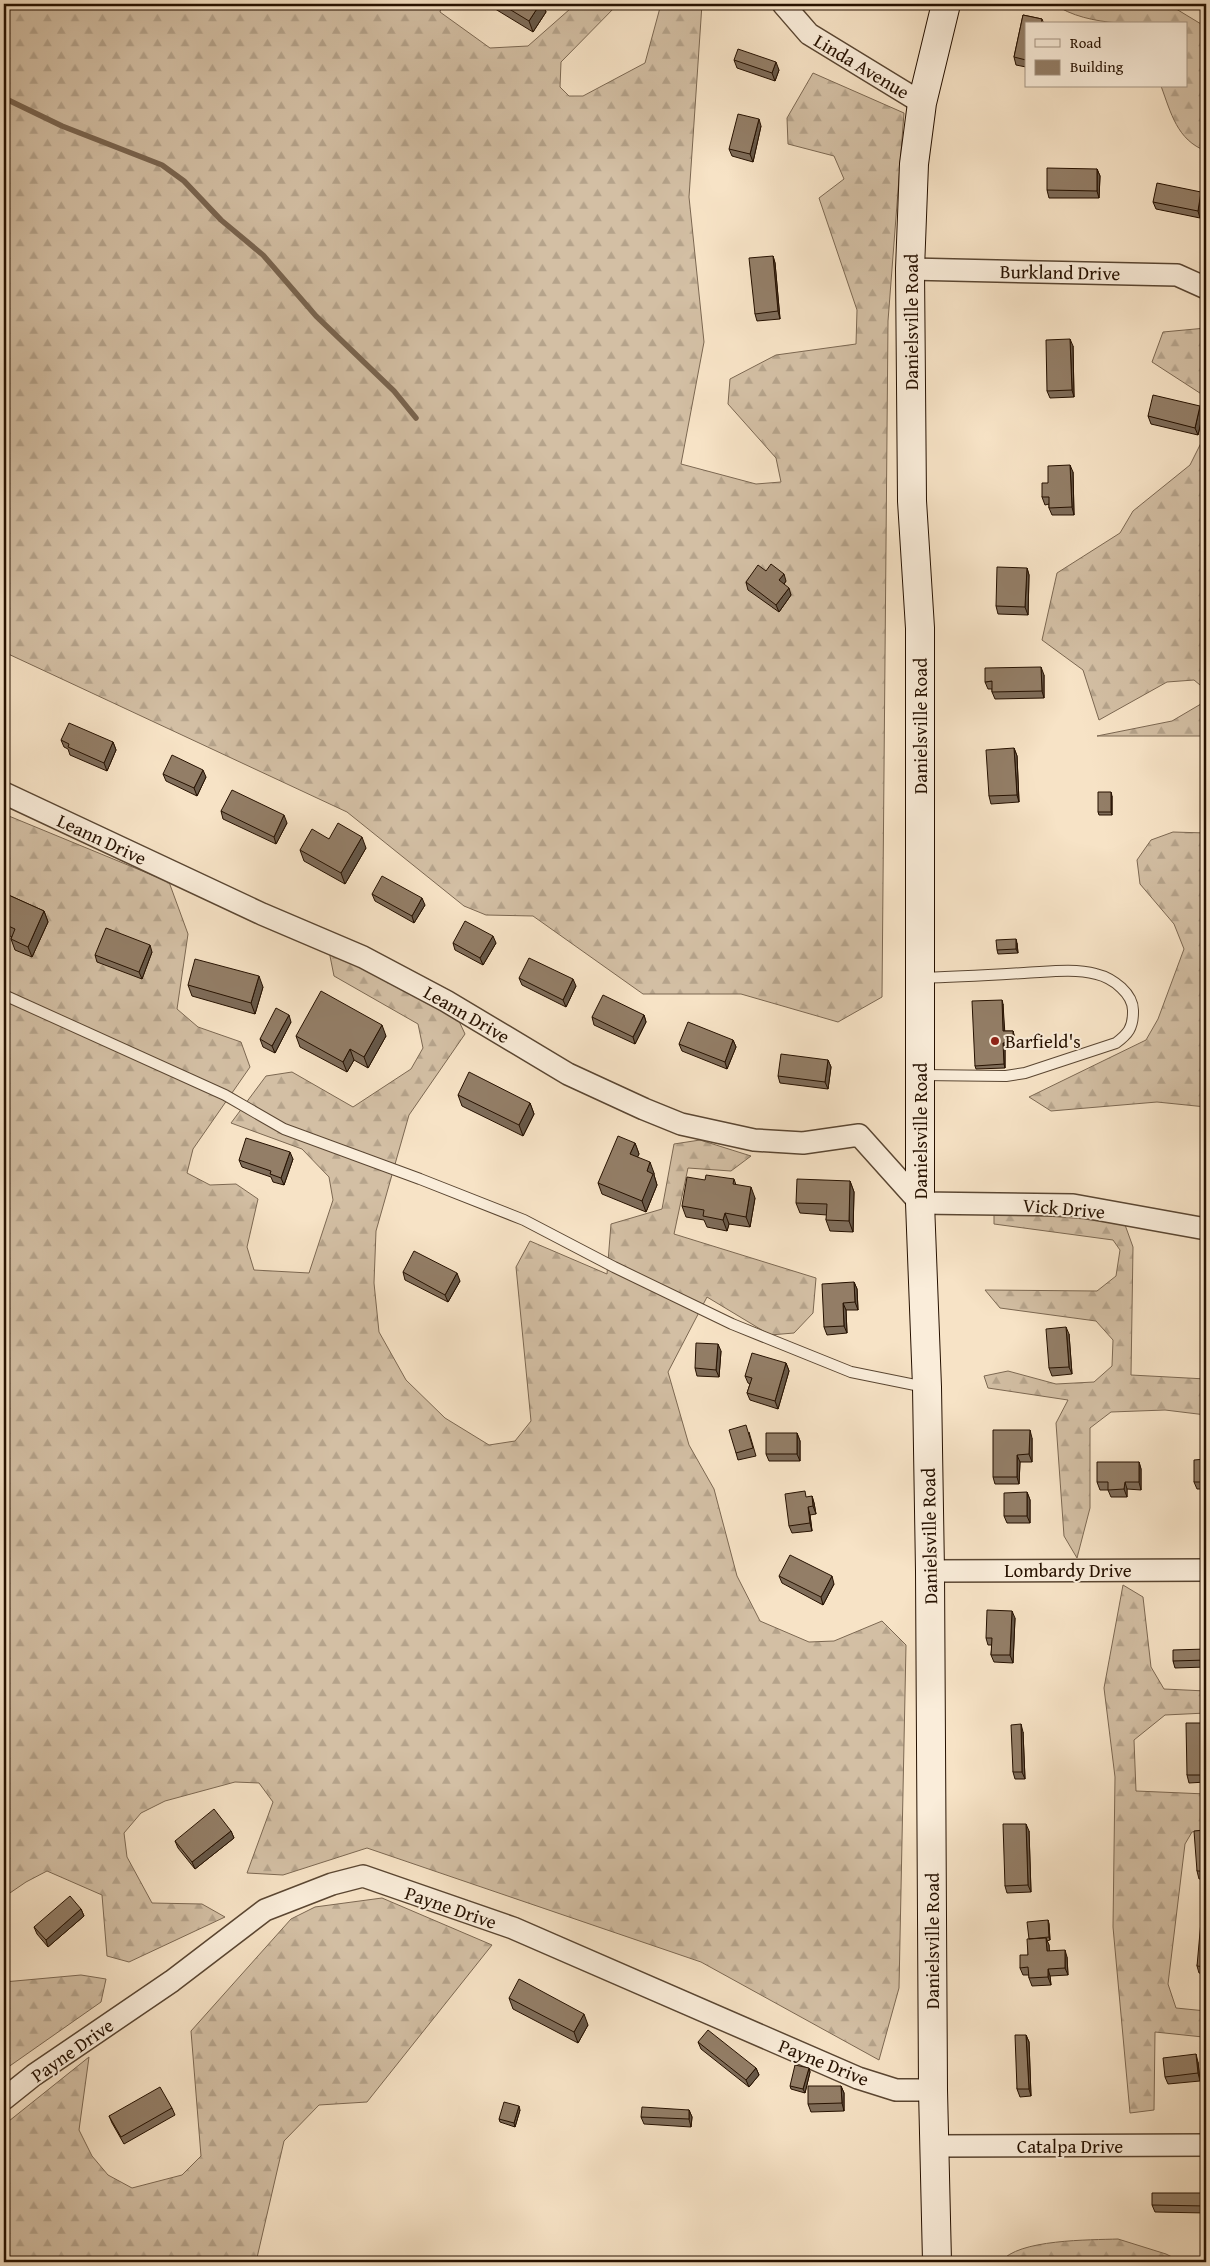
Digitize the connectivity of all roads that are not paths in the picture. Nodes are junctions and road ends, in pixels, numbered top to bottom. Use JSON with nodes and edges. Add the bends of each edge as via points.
{"nodes":[{"id":1,"x":783,"y":4,"type":"edge"},
{"id":2,"x":946,"y":4,"type":"edge"},
{"id":3,"x":922,"y":103,"type":"junction"},
{"id":4,"x":910,"y":269,"type":"junction"},
{"id":5,"x":1206,"y":288,"type":"edge"},
{"id":6,"x":4,"y":793,"type":"edge"},
{"id":7,"x":920,"y":978,"type":"junction"},
{"id":8,"x":4,"y":996,"type":"edge"},
{"id":9,"x":920,"y":1075,"type":"junction"},
{"id":10,"x":920,"y":1203,"type":"junction"},
{"id":11,"x":1206,"y":1229,"type":"edge"},
{"id":12,"x":927,"y":1387,"type":"junction"},
{"id":13,"x":1206,"y":1570,"type":"edge"},
{"id":14,"x":930,"y":1571,"type":"junction"},
{"id":15,"x":933,"y":2090,"type":"junction"},
{"id":16,"x":4,"y":2099,"type":"edge"},
{"id":17,"x":1206,"y":2145,"type":"edge"},
{"id":18,"x":935,"y":2146,"type":"junction"},
{"id":19,"x":937,"y":2262,"type":"edge"}],
"edges":[{"from":1,"to":3,"type":"street","name":"Linda Avenue","via":[[809,34]]},
{"from":2,"to":3,"type":"main road","name":"Danielsville Road"},
{"from":3,"to":4,"type":"main road","name":"Danielsville Road","via":[[914,164]]},
{"from":4,"to":5,"type":"street","name":"Burkland Drive","via":[[1177,275]]},
{"from":4,"to":7,"type":"main road","name":"Danielsville Road","via":[[912,501],[920,628]]},
{"from":6,"to":10,"type":"street","name":"Leann Drive","via":[[262,914],[363,957],[446,1001],[568,1074],[681,1124],[754,1140],[803,1143],[859,1135]]},
{"from":7,"to":9,"type":"main road","name":"Danielsville Road"},
{"from":7,"to":9,"type":"lane","via":[[1066,971],[1097,974],[1130,996],[1134,1009],[1133,1024],[1127,1035],[1116,1043],[1025,1073],[1006,1076]]},
{"from":8,"to":12,"type":"lane","via":[[225,1095],[284,1129],[524,1220],[732,1324],[851,1372]]},
{"from":9,"to":10,"type":"main road","name":"Danielsville Road"},
{"from":10,"to":11,"type":"street","name":"Vick Drive","via":[[1073,1205]]},
{"from":10,"to":12,"type":"main road","name":"Danielsville Road"},
{"from":12,"to":14,"type":"main road","name":"Danielsville Road"},
{"from":13,"to":14,"type":"street","name":"Lombardy Drive"},
{"from":14,"to":15,"type":"main road","name":"Danielsville Road"},
{"from":15,"to":16,"type":"street","name":"Payne Drive","via":[[896,2090],[858,2078],[513,1928],[363,1876],[332,1884],[265,1910],[172,1981]]},
{"from":15,"to":18,"type":"main road","name":"Danielsville Road"},
{"from":17,"to":18,"type":"street","name":"Catalpa Drive"},
{"from":18,"to":19,"type":"main road","name":"Danielsville Road"}]}
